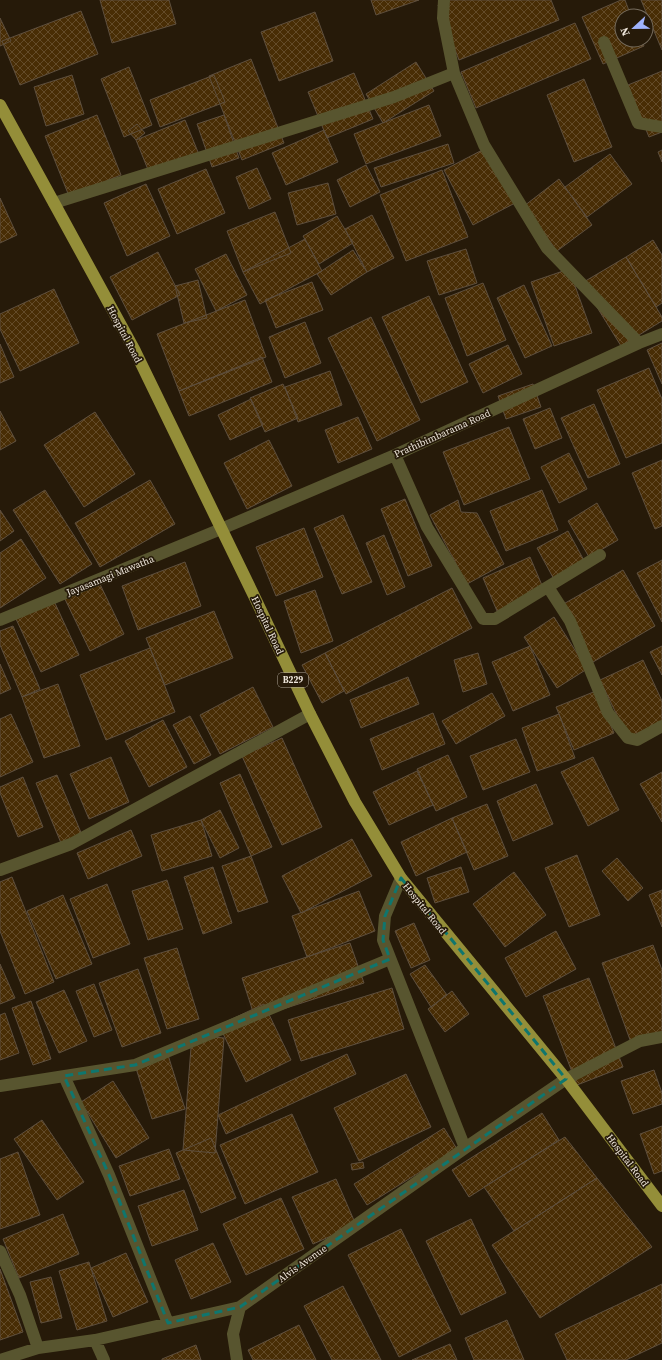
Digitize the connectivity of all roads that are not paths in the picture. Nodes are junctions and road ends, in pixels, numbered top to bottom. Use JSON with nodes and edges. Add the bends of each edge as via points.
{"nodes":[{"id":1,"x":444,"y":0,"type":"edge"},
{"id":2,"x":604,"y":42,"type":"dead end"},
{"id":3,"x":454,"y":74,"type":"junction"},
{"id":4,"x":0,"y":105,"type":"edge"},
{"id":5,"x":662,"y":127,"type":"edge"},
{"id":6,"x":54,"y":202,"type":"junction"},
{"id":7,"x":662,"y":334,"type":"edge"},
{"id":8,"x":639,"y":343,"type":"junction"},
{"id":9,"x":395,"y":455,"type":"junction"},
{"id":10,"x":221,"y":529,"type":"junction"},
{"id":11,"x":600,"y":555,"type":"dead end"},
{"id":12,"x":548,"y":587,"type":"junction"},
{"id":13,"x":0,"y":620,"type":"edge"},
{"id":14,"x":310,"y":714,"type":"junction"},
{"id":15,"x":662,"y":726,"type":"edge"},
{"id":16,"x":0,"y":870,"type":"edge"},
{"id":17,"x":401,"y":878,"type":"junction"},
{"id":18,"x":390,"y":960,"type":"junction"},
{"id":19,"x":662,"y":1037,"type":"edge"},
{"id":20,"x":64,"y":1076,"type":"junction"},
{"id":21,"x":566,"y":1079,"type":"junction"},
{"id":22,"x":0,"y":1086,"type":"edge"},
{"id":23,"x":465,"y":1148,"type":"junction"},
{"id":24,"x":662,"y":1206,"type":"edge"},
{"id":25,"x":0,"y":1251,"type":"edge"},
{"id":26,"x":240,"y":1307,"type":"junction"},
{"id":27,"x":168,"y":1323,"type":"junction"},
{"id":28,"x":95,"y":1340,"type":"junction"},
{"id":29,"x":38,"y":1348,"type":"junction"},
{"id":30,"x":0,"y":1360,"type":"edge"},
{"id":31,"x":104,"y":1360,"type":"edge"},
{"id":32,"x":237,"y":1360,"type":"edge"}],
"edges":[{"from":1,"to":3,"type":"street","via":[[443,18]]},
{"from":2,"to":5,"type":"street","via":[[638,123]]},
{"from":3,"to":6,"type":"street","via":[[394,97]]},
{"from":3,"to":8,"type":"street","via":[[484,145],[547,248]]},
{"from":4,"to":6,"type":"main road","name":"Hospital Road","number":"B229"},
{"from":6,"to":10,"type":"main road","name":"Hospital Road","number":"B229","via":[[134,351]]},
{"from":7,"to":8,"type":"street","name":"Prathibimbarama Road"},
{"from":8,"to":9,"type":"street","name":"Prathibimbarama Road"},
{"from":9,"to":10,"type":"street","name":"Prathibimbarama Road"},
{"from":9,"to":12,"type":"street","via":[[427,527],[483,619],[495,619]]},
{"from":10,"to":13,"type":"street","name":"Jayasamagi Mawatha"},
{"from":10,"to":14,"type":"main road","name":"Hospital Road","number":"B229"},
{"from":11,"to":12,"type":"street"},
{"from":12,"to":15,"type":"street","via":[[570,621],[608,713],[628,738],[637,740]]},
{"from":14,"to":16,"type":"street","via":[[71,844]]},
{"from":14,"to":17,"type":"main road","name":"Hospital Road","number":"B229","via":[[356,802]]},
{"from":17,"to":18,"type":"street","via":[[385,916],[383,940]]},
{"from":17,"to":21,"type":"main road","name":"Hospital Road","number":"B229"},
{"from":18,"to":20,"type":"street","via":[[136,1065]]},
{"from":18,"to":23,"type":"street"},
{"from":19,"to":21,"type":"street","name":"Alvis Avenue","via":[[640,1042]]},
{"from":20,"to":22,"type":"street"},
{"from":20,"to":27,"type":"street","via":[[109,1175]]},
{"from":21,"to":23,"type":"street","name":"Alvis Avenue"},
{"from":21,"to":24,"type":"main road","name":"Hospital Road","number":"B229"},
{"from":23,"to":26,"type":"street","name":"Alvis Avenue"},
{"from":25,"to":29,"type":"street","via":[[20,1295]]},
{"from":26,"to":27,"type":"street","name":"Alvis Avenue"},
{"from":26,"to":32,"type":"street","via":[[233,1334]]},
{"from":27,"to":28,"type":"street","name":"Alvis Avenue"},
{"from":28,"to":29,"type":"street","name":"Alvis Avenue"},
{"from":28,"to":31,"type":"street"},
{"from":29,"to":30,"type":"street","name":"Alvis Avenue"}]}
